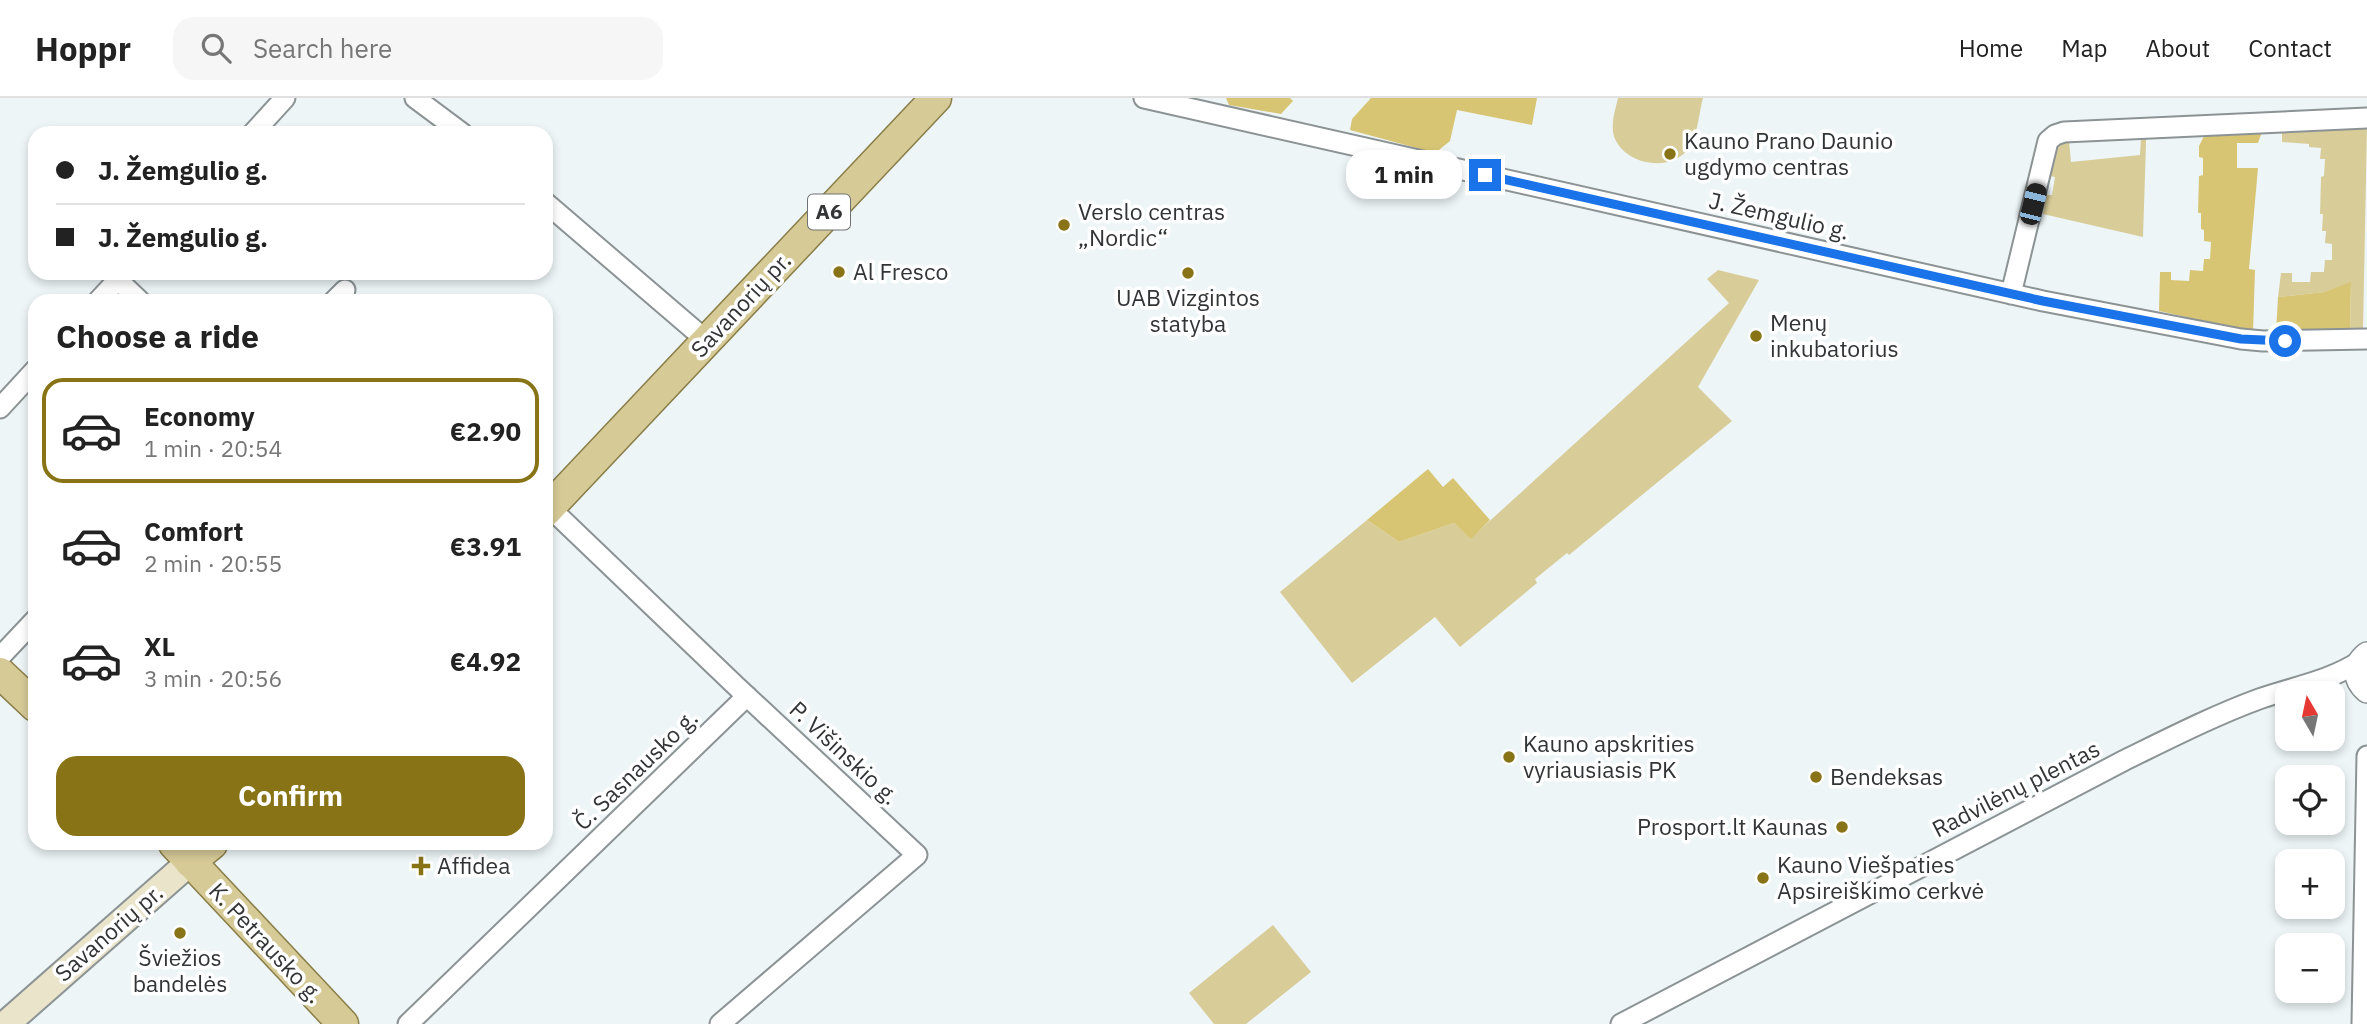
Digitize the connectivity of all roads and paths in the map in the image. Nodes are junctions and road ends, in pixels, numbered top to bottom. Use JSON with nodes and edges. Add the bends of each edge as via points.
{"nodes":[{"id":1,"x":285,"y":98,"type":"edge"},
{"id":2,"x":415,"y":98,"type":"edge"},
{"id":3,"x":936,"y":98,"type":"edge"},
{"id":4,"x":1144,"y":98,"type":"edge"},
{"id":5,"x":2367,"y":118,"type":"edge"},
{"id":6,"x":259,"y":126,"type":"edge"},
{"id":7,"x":453,"y":126,"type":"edge"},
{"id":8,"x":553,"y":209,"type":"edge"},
{"id":9,"x":117,"y":280,"type":"edge"},
{"id":10,"x":124,"y":280,"type":"edge"},
{"id":11,"x":104,"y":294,"type":"edge"},
{"id":12,"x":135,"y":294,"type":"edge"},
{"id":13,"x":2011,"y":294,"type":"junction"},
{"id":14,"x":2367,"y":340,"type":"edge"},
{"id":15,"x":707,"y":341,"type":"junction"},
{"id":16,"x":28,"y":378,"type":"edge"},
{"id":17,"x":0,"y":408,"type":"edge"},
{"id":18,"x":553,"y":504,"type":"edge"},
{"id":19,"x":553,"y":514,"type":"edge"},
{"id":20,"x":28,"y":627,"type":"edge"},
{"id":21,"x":0,"y":657,"type":"edge"},
{"id":22,"x":2364,"y":665,"type":"edge"},
{"id":23,"x":0,"y":673,"type":"edge"},
{"id":24,"x":747,"y":696,"type":"junction"},
{"id":25,"x":28,"y":699,"type":"edge"},
{"id":26,"x":2367,"y":756,"type":"edge"},
{"id":27,"x":182,"y":853,"type":"edge"},
{"id":28,"x":6,"y":1024,"type":"edge"},
{"id":29,"x":342,"y":1024,"type":"edge"},
{"id":30,"x":408,"y":1024,"type":"edge"},
{"id":31,"x":720,"y":1024,"type":"edge"},
{"id":32,"x":1621,"y":1024,"type":"edge"},
{"id":33,"x":2362,"y":1024,"type":"edge"}],
"edges":[{"from":1,"to":6,"type":"street"},
{"from":2,"to":7,"type":"street"},
{"from":3,"to":15,"type":"main road","name":"Savanorių pr.","number":"A6"},
{"from":4,"to":13,"type":"street","name":"J. Žemgulio g."},
{"from":5,"to":13,"type":"street","via":[[2055,135],[2048,141]]},
{"from":8,"to":15,"type":"street"},
{"from":9,"to":11,"type":"street"},
{"from":10,"to":12,"type":"street"},
{"from":13,"to":14,"type":"street","name":"J. Žemgulio g.","via":[[2241,339]]},
{"from":15,"to":18,"type":"main road","name":"Savanorių pr.","number":"A6"},
{"from":16,"to":17,"type":"street"},
{"from":19,"to":24,"type":"street","name":"P. Višinskio g."},
{"from":20,"to":21,"type":"street"},
{"from":22,"to":32,"type":"street","name":"Radvilėnų plentas","via":[[2205,721]]},
{"from":23,"to":25,"type":"main road"},
{"from":24,"to":30,"type":"street","name":"Č. Sasnausko g."},
{"from":24,"to":31,"type":"street","name":"P. Višinskio g.","via":[[917,855]]},
{"from":26,"to":33,"type":"street"},
{"from":27,"to":28,"type":"main road","name":"Savanorių pr."},
{"from":27,"to":29,"type":"main road","name":"K. Petrausko g."}]}
